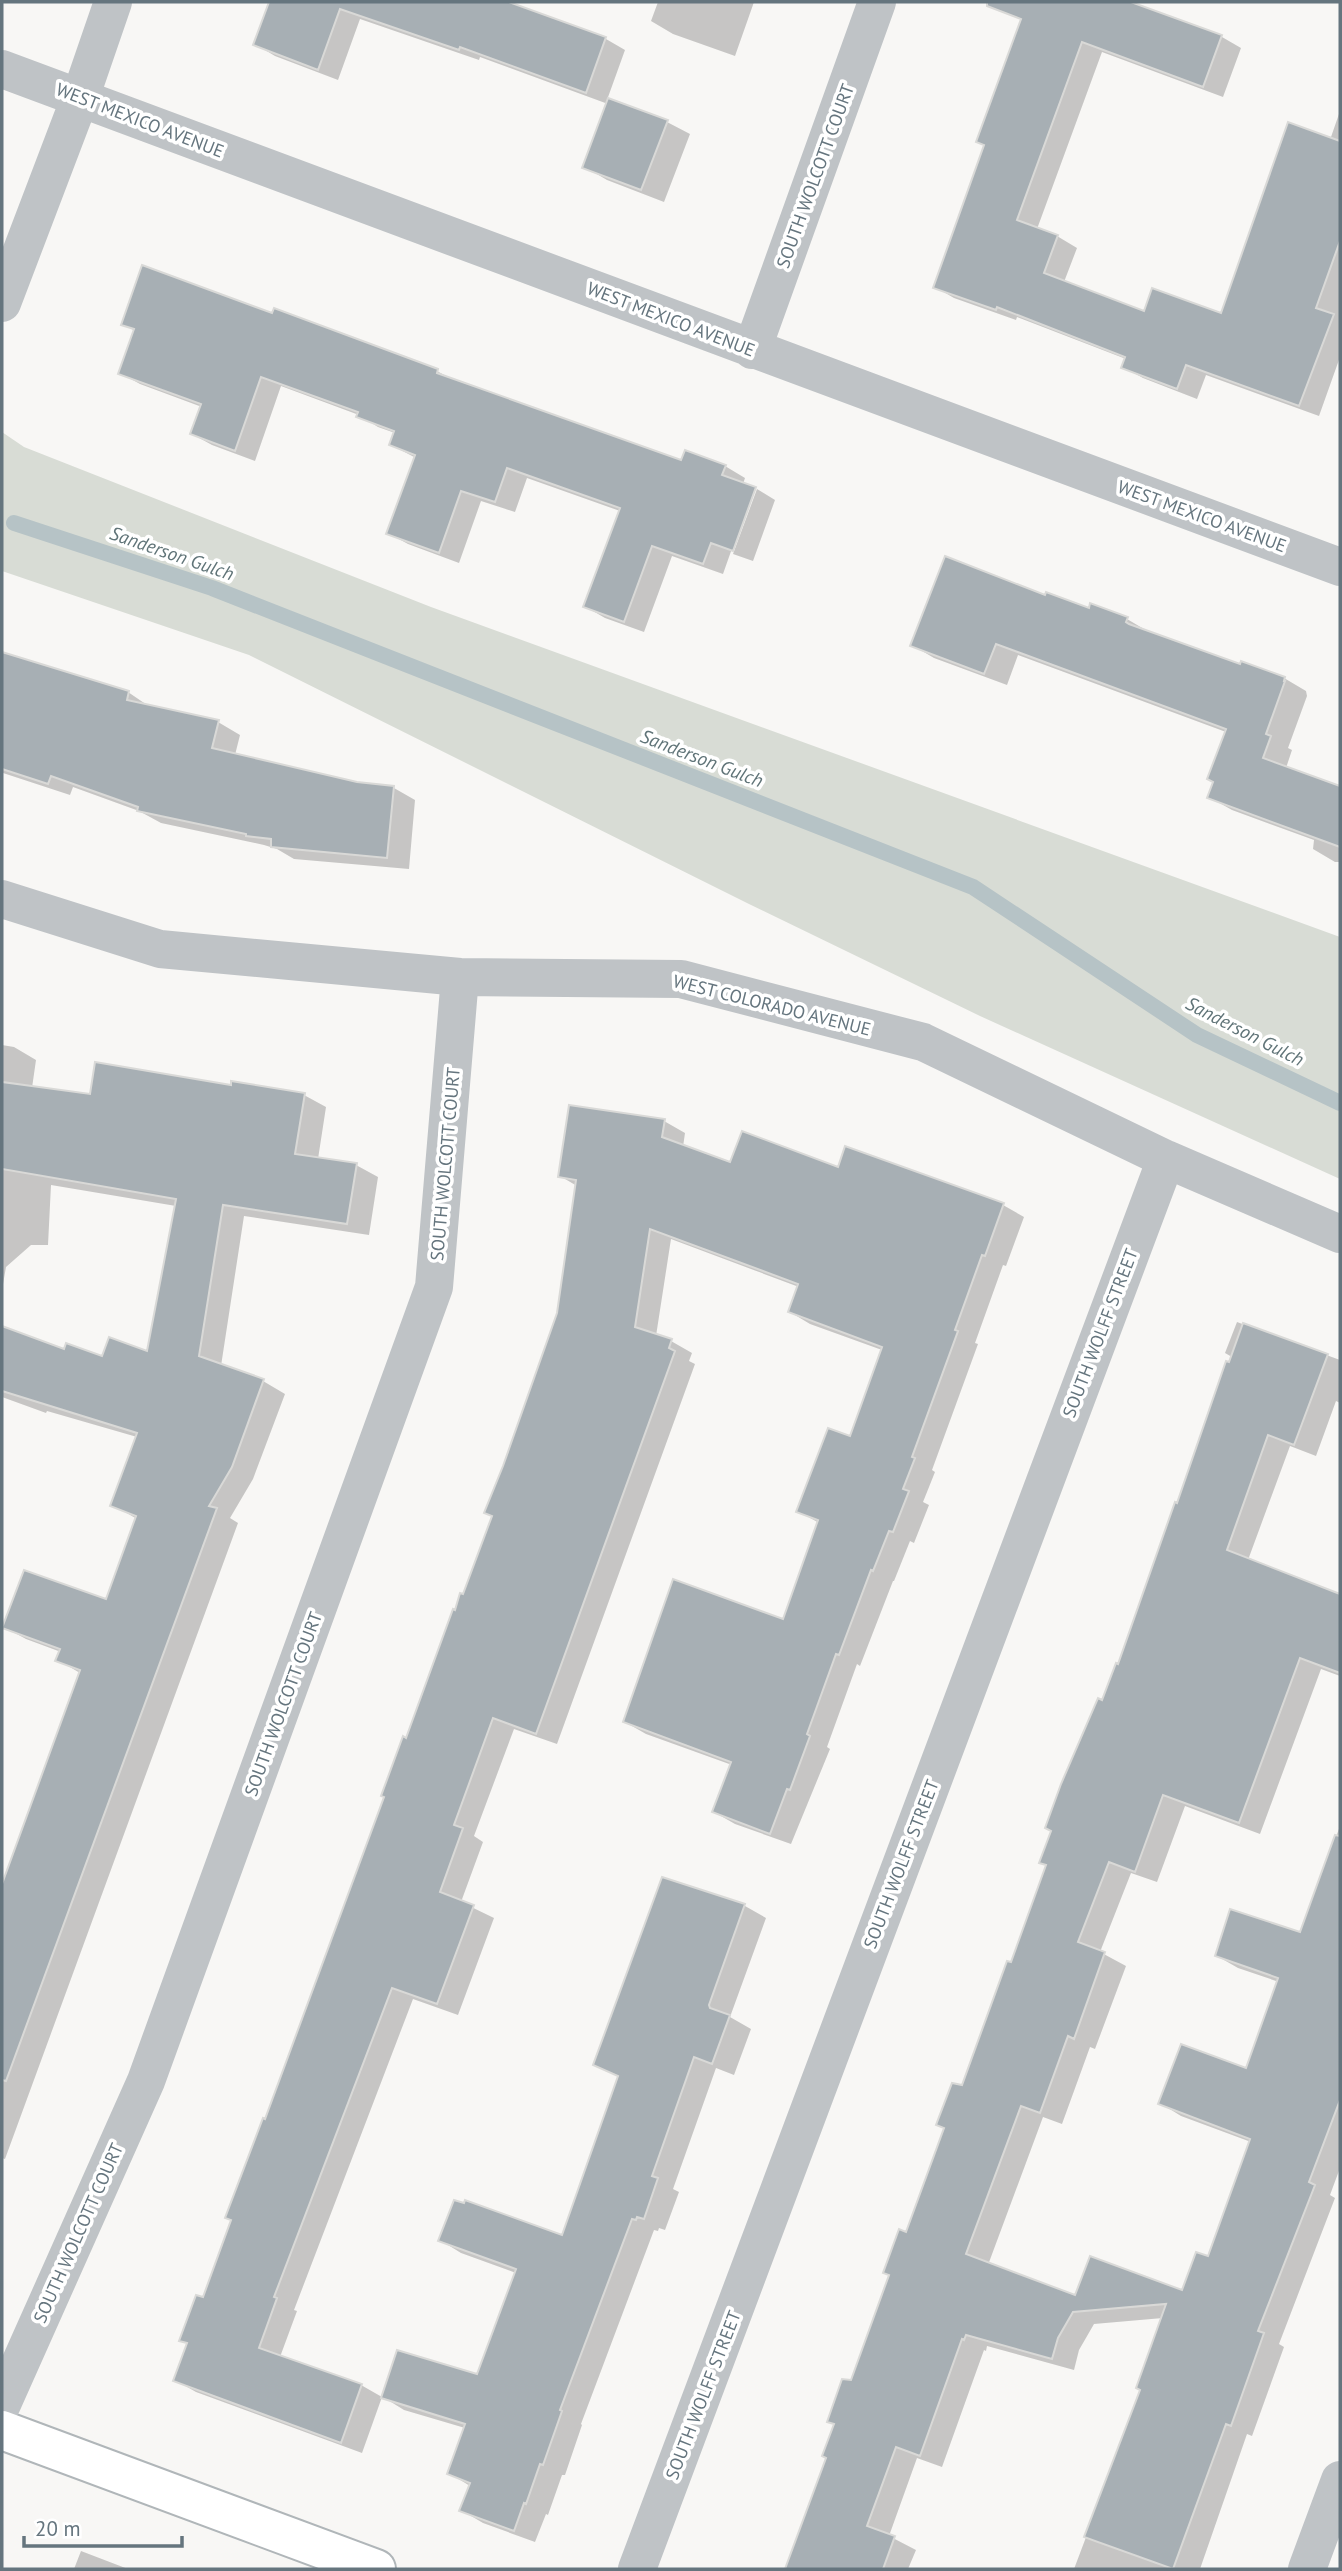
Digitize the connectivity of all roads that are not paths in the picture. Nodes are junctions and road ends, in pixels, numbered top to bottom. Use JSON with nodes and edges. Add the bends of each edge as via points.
{"nodes":[{"id":1,"x":113,"y":2,"type":"edge"},
{"id":2,"x":877,"y":2,"type":"edge"},
{"id":3,"x":2,"y":69,"type":"edge"},
{"id":4,"x":80,"y":98,"type":"junction"},
{"id":5,"x":2,"y":303,"type":"edge"},
{"id":6,"x":752,"y":350,"type":"junction"},
{"id":7,"x":1340,"y":567,"type":"edge"},
{"id":8,"x":2,"y":899,"type":"edge"},
{"id":9,"x":460,"y":978,"type":"junction"},
{"id":10,"x":1166,"y":1159,"type":"junction"},
{"id":11,"x":1340,"y":1234,"type":"edge"},
{"id":12,"x":2,"y":2404,"type":"edge"},
{"id":13,"x":2,"y":2430,"type":"edge"},
{"id":14,"x":1340,"y":2480,"type":"edge"},
{"id":15,"x":376,"y":2569,"type":"edge"},
{"id":16,"x":637,"y":2569,"type":"edge"},
{"id":17,"x":1307,"y":2569,"type":"edge"}],
"edges":[{"from":1,"to":4,"type":"street"},
{"from":2,"to":6,"type":"street","name":"SOUTH WOLCOTT COURT"},
{"from":3,"to":4,"type":"street","name":"WEST MEXICO AVENUE"},
{"from":4,"to":5,"type":"street"},
{"from":4,"to":6,"type":"street","name":"WEST MEXICO AVENUE"},
{"from":6,"to":7,"type":"street","name":"WEST MEXICO AVENUE"},
{"from":8,"to":9,"type":"street","name":"WEST COLORADO AVENUE","via":[[160,949]]},
{"from":9,"to":10,"type":"street","name":"WEST COLORADO AVENUE","via":[[681,979],[923,1042]]},
{"from":9,"to":12,"type":"street","name":"SOUTH WOLCOTT COURT","via":[[435,1287],[146,2081]]},
{"from":10,"to":11,"type":"street","name":"WEST COLORADO AVENUE"},
{"from":10,"to":16,"type":"street","name":"SOUTH WOLFF STREET"},
{"from":13,"to":15,"type":"main road"},
{"from":14,"to":17,"type":"street"}]}
